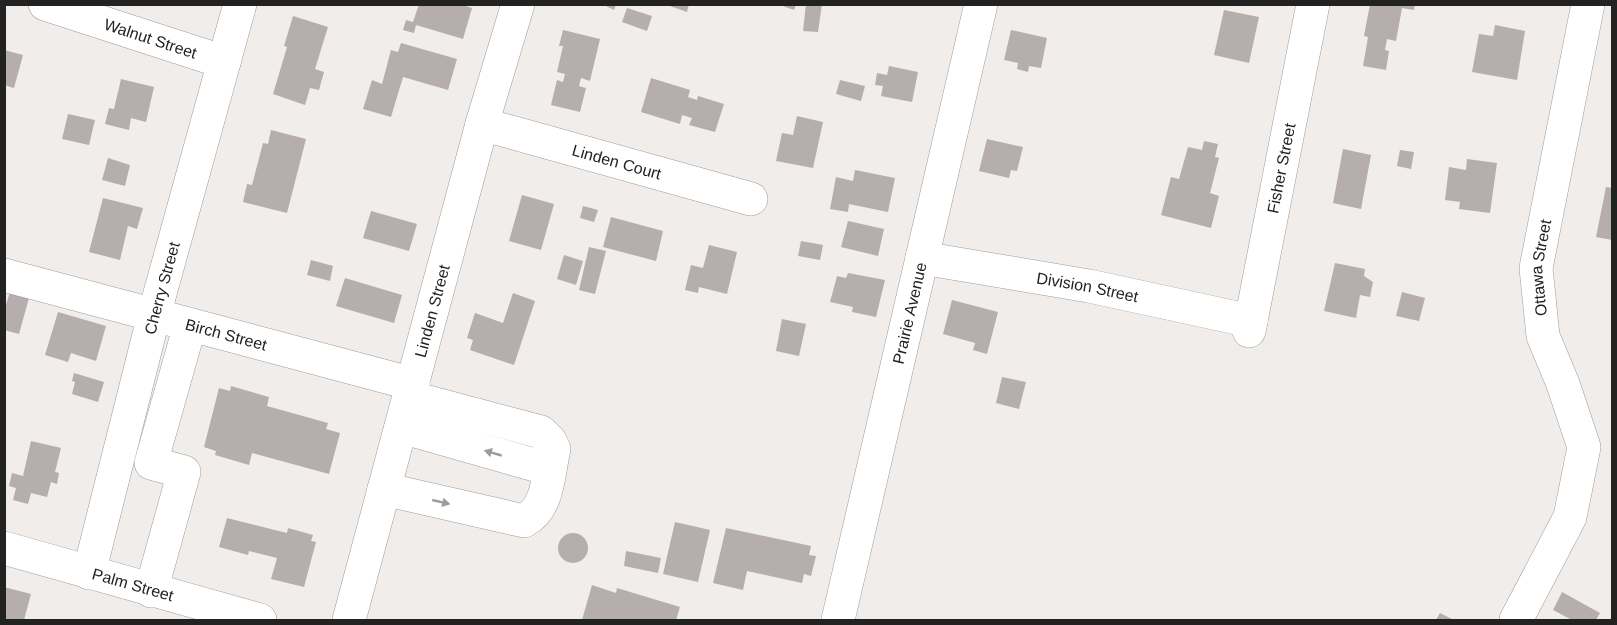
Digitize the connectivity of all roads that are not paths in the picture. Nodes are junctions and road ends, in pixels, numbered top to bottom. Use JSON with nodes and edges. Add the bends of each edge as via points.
{"nodes":[{"id":1,"x":45,"y":4,"type":"edge"},
{"id":2,"x":240,"y":4,"type":"edge"},
{"id":3,"x":518,"y":4,"type":"edge"},
{"id":4,"x":981,"y":4,"type":"edge"},
{"id":5,"x":1313,"y":4,"type":"edge"},
{"id":6,"x":1588,"y":4,"type":"edge"},
{"id":7,"x":224,"y":62,"type":"junction"},
{"id":8,"x":482,"y":124,"type":"junction"},
{"id":9,"x":751,"y":199,"type":"dead end"},
{"id":10,"x":922,"y":258,"type":"junction"},
{"id":11,"x":4,"y":275,"type":"edge"},
{"id":12,"x":154,"y":315,"type":"junction"},
{"id":13,"x":190,"y":325,"type":"junction"},
{"id":14,"x":1250,"y":326,"type":"joint"},
{"id":15,"x":408,"y":403,"type":"junction"},
{"id":16,"x":384,"y":489,"type":"junction"},
{"id":17,"x":4,"y":548,"type":"edge"},
{"id":18,"x":89,"y":573,"type":"junction"},
{"id":19,"x":151,"y":591,"type":"junction"},
{"id":20,"x":260,"y":621,"type":"edge"},
{"id":21,"x":349,"y":621,"type":"edge"},
{"id":22,"x":838,"y":621,"type":"edge"},
{"id":23,"x":1516,"y":621,"type":"edge"}],
"edges":[{"from":1,"to":7,"type":"street","name":"Walnut Street"},
{"from":2,"to":7,"type":"street","name":"Cherry Street"},
{"from":3,"to":8,"type":"street","name":"Linden Street"},
{"from":4,"to":10,"type":"street","name":"Prairie Avenue"},
{"from":5,"to":14,"type":"street","name":"Fisher Street"},
{"from":6,"to":23,"type":"street","name":"Ottawa Street","via":[[1536,268],[1543,336],[1584,447],[1570,517]]},
{"from":7,"to":12,"type":"street","name":"Cherry Street"},
{"from":8,"to":9,"type":"street","name":"Linden Court"},
{"from":8,"to":15,"type":"street","name":"Linden Street"},
{"from":10,"to":14,"type":"street","name":"Division Street","via":[[1089,286]]},
{"from":10,"to":22,"type":"street","name":"Prairie Avenue"},
{"from":11,"to":12,"type":"street","name":"Birch Street"},
{"from":12,"to":13,"type":"street","name":"Birch Street"},
{"from":12,"to":18,"type":"street","name":"Cherry Street"},
{"from":13,"to":15,"type":"street","name":"Birch Street"},
{"from":13,"to":19,"type":"street","via":[[151,463],[184,472]]},
{"from":15,"to":16,"type":"street","name":"Linden Street"},
{"from":16,"to":15,"type":"street","name":"Birch Street","one_way":true,"via":[[524,521],[542,507],[549,469]]},
{"from":16,"to":21,"type":"street","name":"Linden Street"},
{"from":17,"to":18,"type":"street","name":"Palm Street"},
{"from":18,"to":19,"type":"street","name":"Palm Street"},
{"from":19,"to":20,"type":"street","name":"Palm Street"}]}
